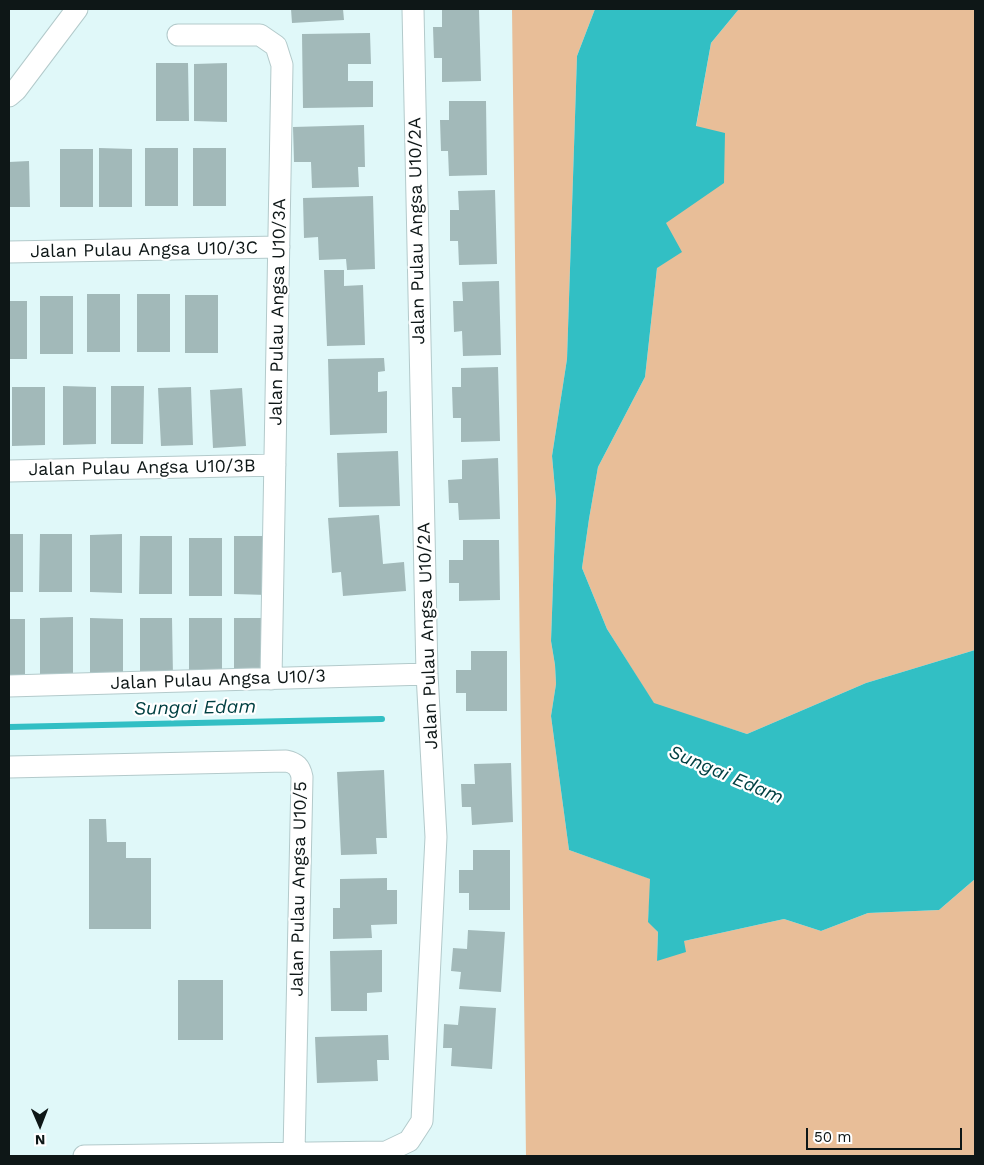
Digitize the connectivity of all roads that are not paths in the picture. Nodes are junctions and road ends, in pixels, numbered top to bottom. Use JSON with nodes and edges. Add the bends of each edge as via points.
{"nodes":[{"id":1,"x":76,"y":9,"type":"edge"},
{"id":2,"x":412,"y":9,"type":"edge"},
{"id":3,"x":178,"y":35,"type":"dead end"},
{"id":4,"x":9,"y":96,"type":"edge"},
{"id":5,"x":279,"y":248,"type":"junction"},
{"id":6,"x":9,"y":252,"type":"edge"},
{"id":7,"x":275,"y":465,"type":"junction"},
{"id":8,"x":9,"y":471,"type":"edge"},
{"id":9,"x":427,"y":674,"type":"junction"},
{"id":10,"x":271,"y":679,"type":"junction"},
{"id":11,"x":9,"y":686,"type":"edge"},
{"id":12,"x":9,"y":767,"type":"edge"},
{"id":13,"x":294,"y":1153,"type":"junction"},
{"id":14,"x":84,"y":1156,"type":"edge"}],
"edges":[{"from":1,"to":4,"type":"street"},
{"from":2,"to":9,"type":"street","name":"Jalan Pulau Angsa U10/2A"},
{"from":3,"to":5,"type":"street","name":"Jalan Pulau Angsa U10/3A","via":[[260,35],[276,46],[282,65]]},
{"from":5,"to":6,"type":"street","name":"Jalan Pulau Angsa U10/3C"},
{"from":5,"to":7,"type":"street","name":"Jalan Pulau Angsa U10/3A"},
{"from":7,"to":8,"type":"street","name":"Jalan Pulau Angsa U10/3B"},
{"from":7,"to":10,"type":"street","name":"Jalan Pulau Angsa U10/3A"},
{"from":9,"to":10,"type":"street","name":"Jalan Pulau Angsa U10/3"},
{"from":9,"to":13,"type":"street","name":"Jalan Pulau Angsa U10/2A","via":[[436,837],[422,1121],[409,1141],[386,1152]]},
{"from":10,"to":11,"type":"street","name":"Jalan Pulau Angsa U10/3"},
{"from":12,"to":13,"type":"street","name":"Jalan Pulau Angsa U10/5","via":[[286,761],[298,766],[302,777]]},
{"from":13,"to":14,"type":"street","name":"Jalan Pulau Angsa U10/2A"}]}
